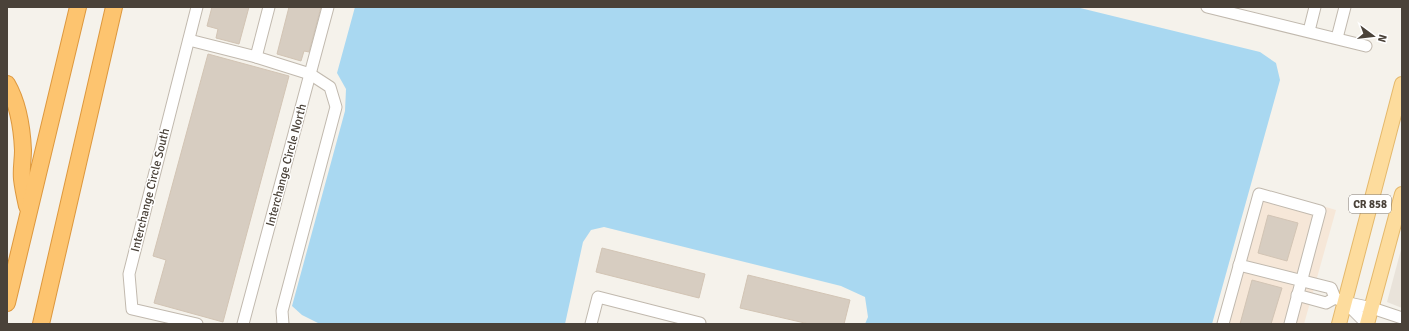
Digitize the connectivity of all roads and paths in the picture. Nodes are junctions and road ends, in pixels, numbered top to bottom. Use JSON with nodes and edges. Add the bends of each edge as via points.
{"nodes":[{"id":1,"x":78,"y":7,"type":"edge"},
{"id":2,"x":114,"y":7,"type":"edge"},
{"id":3,"x":197,"y":7,"type":"edge"},
{"id":4,"x":269,"y":7,"type":"edge"},
{"id":5,"x":328,"y":7,"type":"edge"},
{"id":6,"x":1207,"y":7,"type":"edge"},
{"id":7,"x":1315,"y":7,"type":"edge"},
{"id":8,"x":1345,"y":7,"type":"edge"},
{"id":9,"x":1309,"y":31,"type":"junction"},
{"id":10,"x":1337,"y":38,"type":"junction"},
{"id":11,"x":189,"y":40,"type":"junction"},
{"id":12,"x":1366,"y":46,"type":"dead end"},
{"id":13,"x":256,"y":57,"type":"junction"},
{"id":14,"x":310,"y":74,"type":"junction"},
{"id":15,"x":7,"y":84,"type":"edge"},
{"id":16,"x":1402,"y":84,"type":"edge"},
{"id":17,"x":1402,"y":194,"type":"edge"},
{"id":18,"x":28,"y":212,"type":"junction"},
{"id":19,"x":1239,"y":265,"type":"junction"},
{"id":20,"x":1301,"y":281,"type":"junction"},
{"id":21,"x":1297,"y":295,"type":"junction"},
{"id":22,"x":1340,"y":300,"type":"junction"},
{"id":23,"x":7,"y":303,"type":"edge"},
{"id":24,"x":1372,"y":308,"type":"junction"},
{"id":25,"x":1402,"y":318,"type":"edge"},
{"id":26,"x":41,"y":324,"type":"edge"},
{"id":27,"x":197,"y":324,"type":"edge"},
{"id":28,"x":243,"y":324,"type":"edge"},
{"id":29,"x":283,"y":324,"type":"edge"},
{"id":30,"x":591,"y":324,"type":"edge"},
{"id":31,"x":702,"y":324,"type":"edge"},
{"id":32,"x":1223,"y":324,"type":"edge"},
{"id":33,"x":1290,"y":324,"type":"edge"},
{"id":34,"x":1338,"y":324,"type":"edge"},
{"id":35,"x":1367,"y":324,"type":"edge"}],
"edges":[{"from":1,"to":18,"type":"highway"},
{"from":2,"to":26,"type":"highway"},
{"from":3,"to":11,"type":"street","name":"Interchange Circle South"},
{"from":4,"to":13,"type":"street"},
{"from":5,"to":14,"type":"street","name":"Interchange Circle North"},
{"from":6,"to":9,"type":"street"},
{"from":7,"to":9,"type":"street"},
{"from":8,"to":10,"type":"street"},
{"from":9,"to":10,"type":"street"},
{"from":10,"to":12,"type":"street"},
{"from":11,"to":13,"type":"street"},
{"from":11,"to":27,"type":"street","name":"Interchange Circle South","via":[[129,274],[132,308]]},
{"from":13,"to":14,"type":"street"},
{"from":14,"to":28,"type":"street","name":"Interchange Circle North"},
{"from":14,"to":29,"type":"street","via":[[330,87],[336,107],[282,311]]},
{"from":15,"to":18,"type":"highway","via":[[17,110],[21,133],[22,179]]},
{"from":16,"to":22,"type":"main road","number":"CR 858"},
{"from":17,"to":24,"type":"main road","number":"CR 858"},
{"from":18,"to":23,"type":"highway"},
{"from":19,"to":20,"type":"street"},
{"from":19,"to":20,"type":"street","via":[[1259,194],[1320,211]]},
{"from":19,"to":32,"type":"street"},
{"from":20,"to":21,"type":"street"},
{"from":20,"to":22,"type":"street","via":[[1330,288]]},
{"from":21,"to":22,"type":"street","via":[[1326,303]]},
{"from":21,"to":33,"type":"street"},
{"from":22,"to":24,"type":"street"},
{"from":22,"to":34,"type":"main road","number":"CR 858"},
{"from":22,"to":35,"type":"street"},
{"from":24,"to":25,"type":"street"},
{"from":24,"to":35,"type":"main road","number":"CR 858"},
{"from":30,"to":31,"type":"street","via":[[598,297]]}]}
